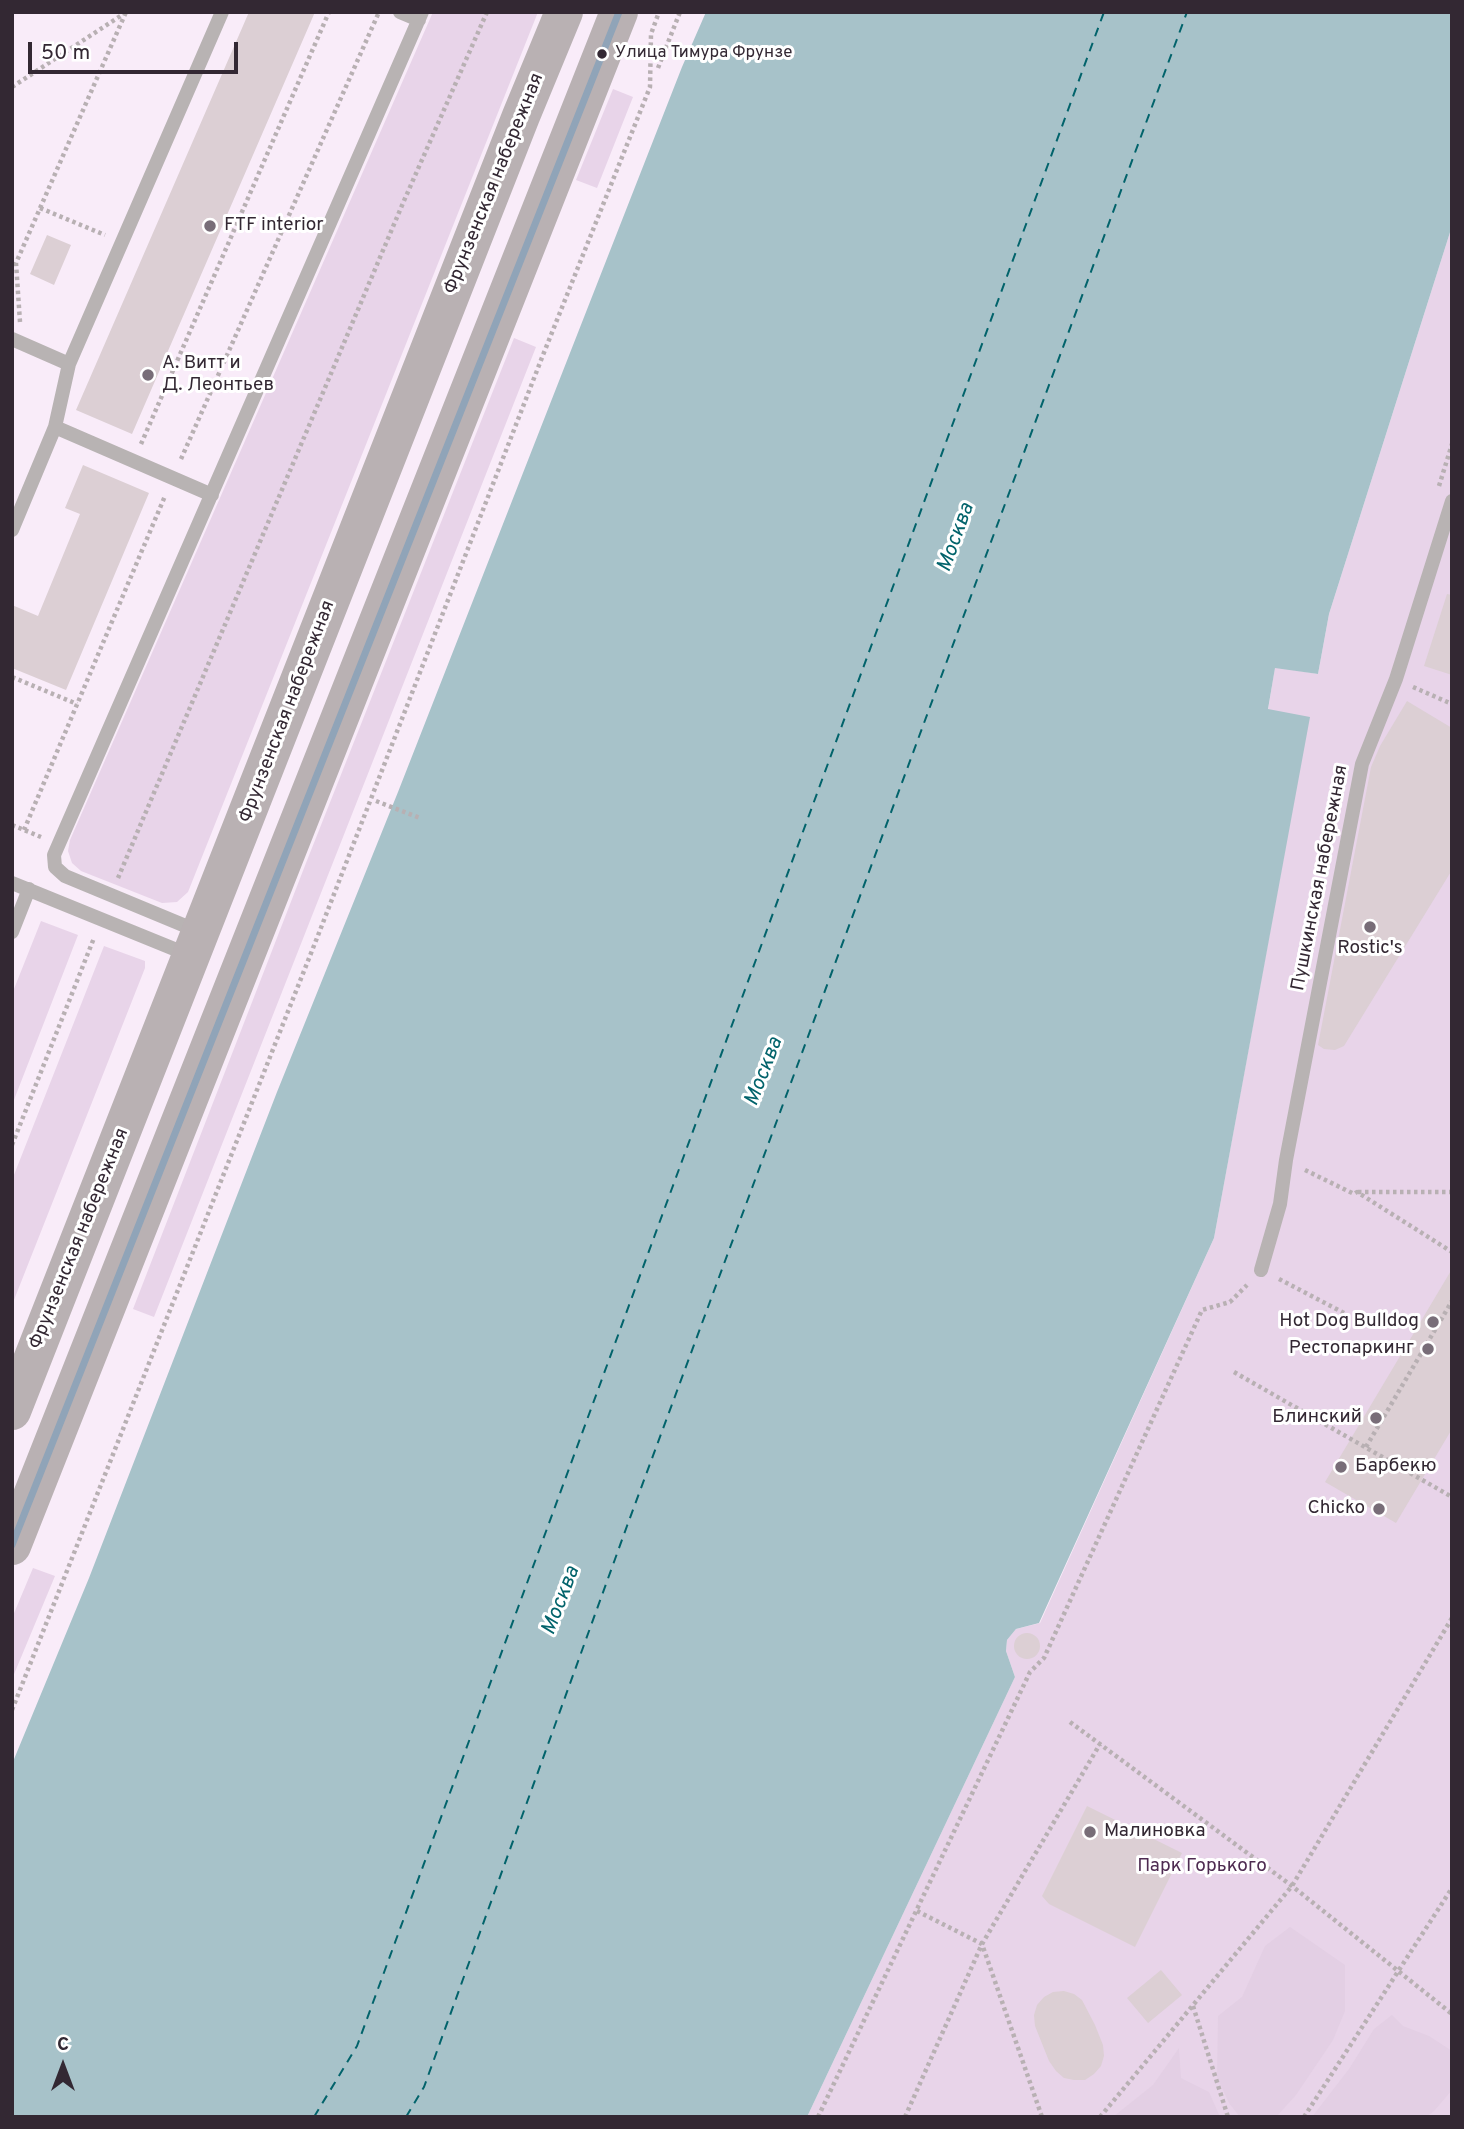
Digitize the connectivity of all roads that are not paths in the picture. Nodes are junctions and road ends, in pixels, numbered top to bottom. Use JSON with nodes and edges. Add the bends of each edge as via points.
{"nodes":[{"id":1,"x":222,"y":12,"type":"edge"},
{"id":2,"x":400,"y":12,"type":"edge"},
{"id":3,"x":564,"y":12,"type":"edge"},
{"id":4,"x":620,"y":12,"type":"edge"},
{"id":5,"x":421,"y":16,"type":"edge"},
{"id":6,"x":17,"y":342,"type":"edge"},
{"id":7,"x":69,"y":364,"type":"junction"},
{"id":8,"x":55,"y":428,"type":"junction"},
{"id":9,"x":212,"y":495,"type":"junction"},
{"id":10,"x":1452,"y":501,"type":"edge"},
{"id":11,"x":12,"y":530,"type":"edge"},
{"id":12,"x":12,"y":883,"type":"edge"},
{"id":13,"x":29,"y":889,"type":"junction"},
{"id":14,"x":12,"y":932,"type":"edge"},
{"id":15,"x":197,"y":944,"type":"junction"},
{"id":16,"x":1261,"y":1270,"type":"road end"},
{"id":17,"x":15,"y":1395,"type":"edge"},
{"id":18,"x":12,"y":1546,"type":"edge"}],
"edges":[{"from":1,"to":7,"type":"lane"},
{"from":2,"to":5,"type":"lane"},
{"from":3,"to":15,"type":"main road","name":"Фрунзенская набережная"},
{"from":4,"to":18,"type":"main road"},
{"from":5,"to":9,"type":"lane"},
{"from":6,"to":7,"type":"lane"},
{"from":7,"to":8,"type":"lane"},
{"from":8,"to":9,"type":"lane"},
{"from":8,"to":11,"type":"lane"},
{"from":9,"to":15,"type":"lane","via":[[54,855],[55,867],[65,876],[111,895]]},
{"from":10,"to":16,"type":"lane","name":"Пушкинская набережная","via":[[1396,679],[1362,764],[1280,1204]]},
{"from":12,"to":13,"type":"lane"},
{"from":13,"to":14,"type":"lane"},
{"from":13,"to":15,"type":"lane","via":[[102,918]]},
{"from":15,"to":17,"type":"main road","name":"Фрунзенская набережная"}]}
